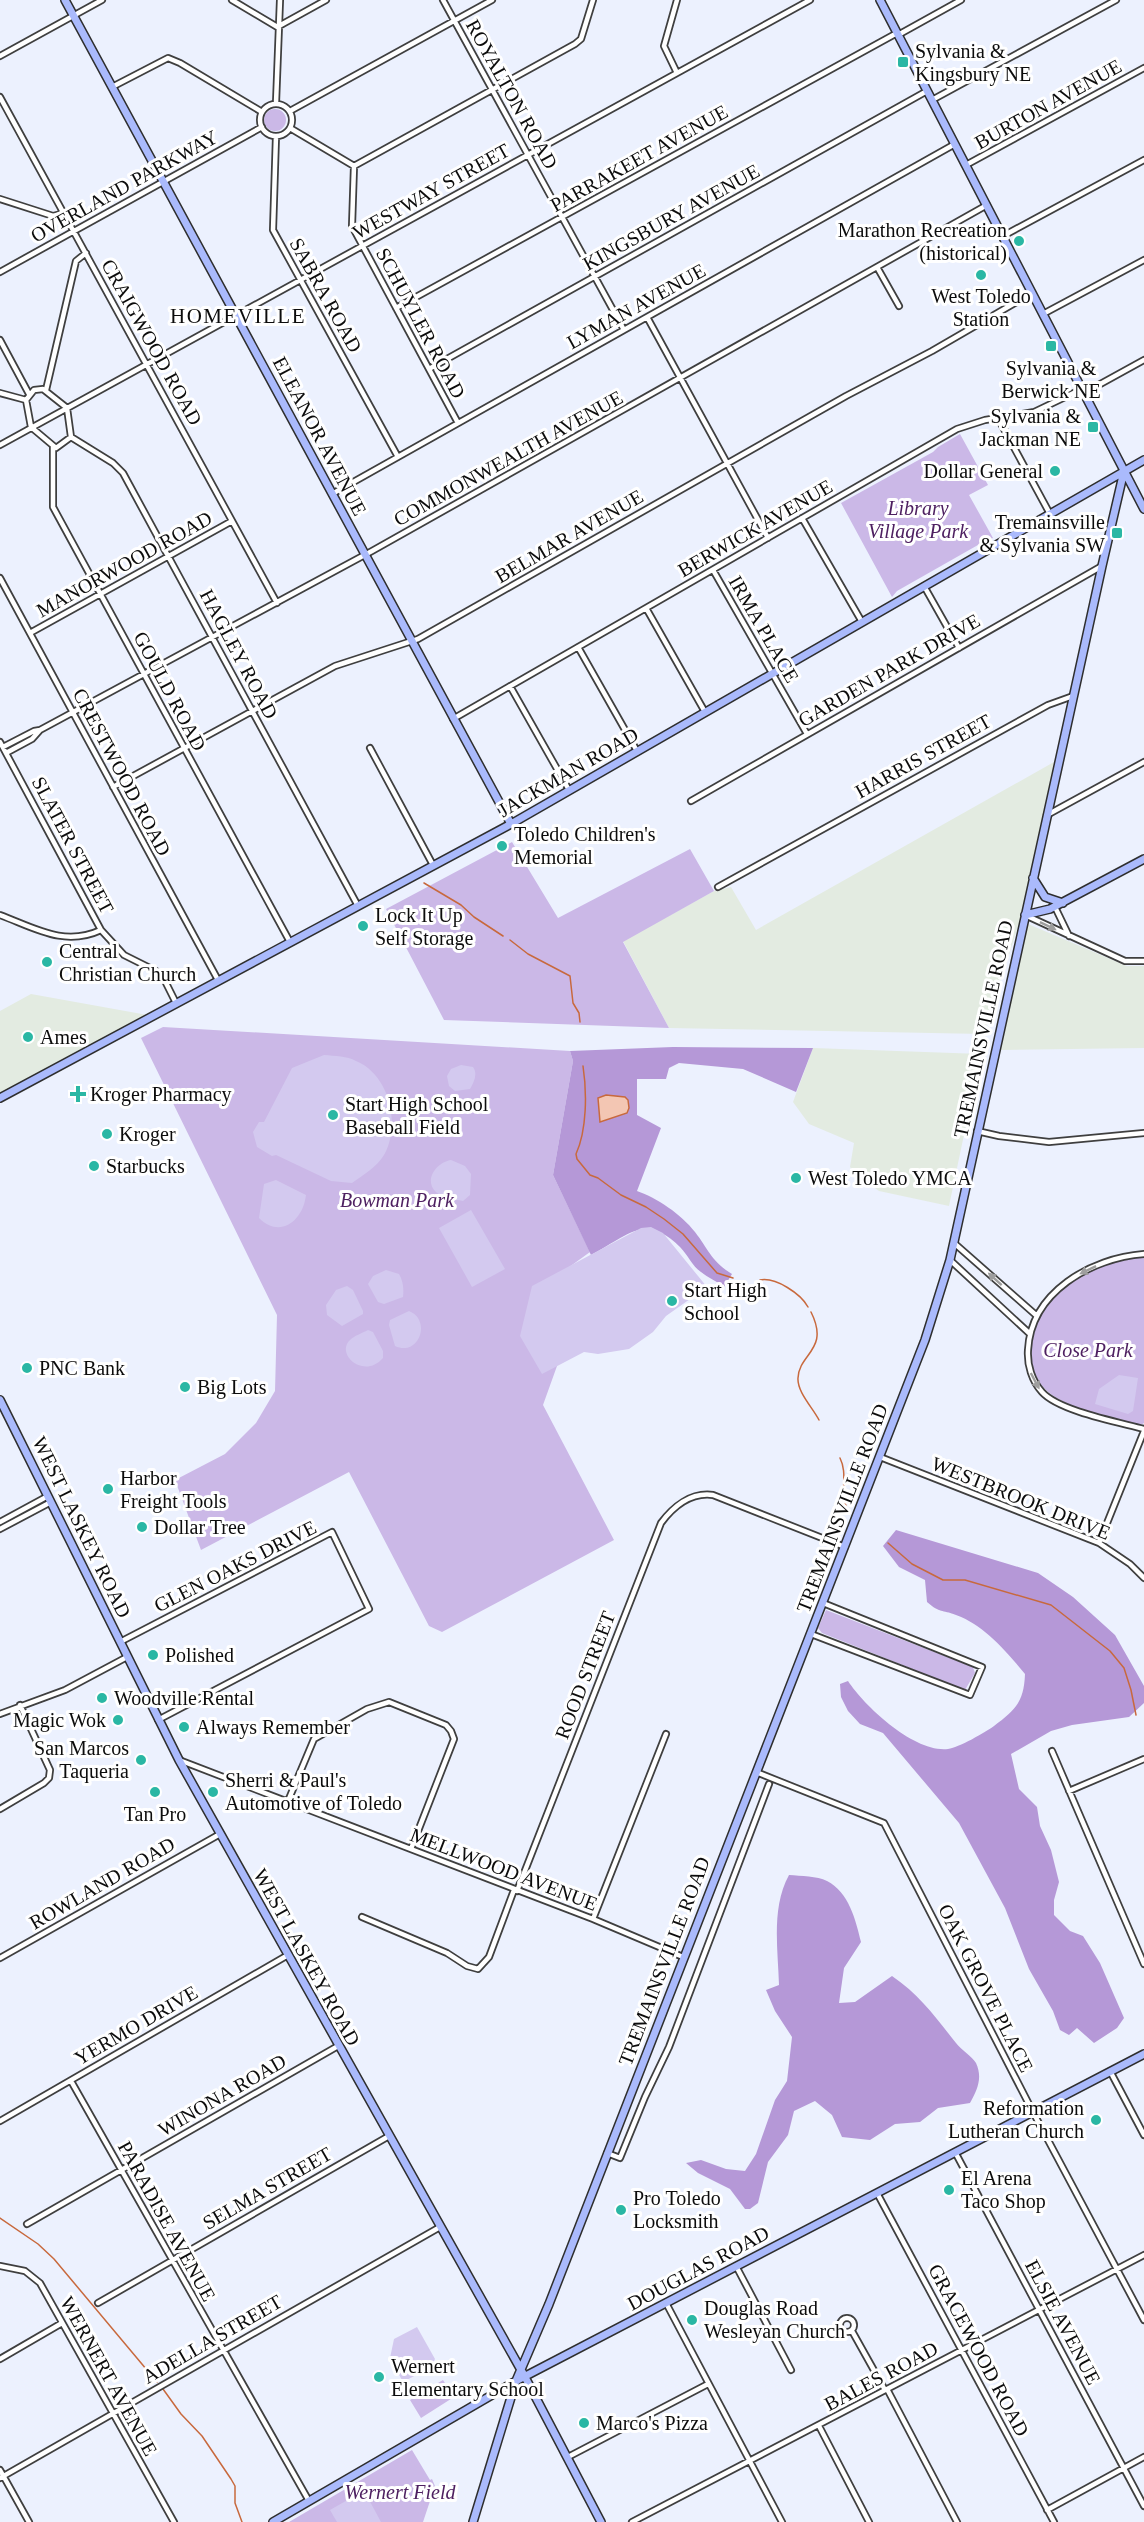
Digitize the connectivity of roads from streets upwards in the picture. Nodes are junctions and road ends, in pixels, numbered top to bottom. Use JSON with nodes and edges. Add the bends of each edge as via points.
{"nodes":[{"id":1,"x":65,"y":0,"type":"edge"},
{"id":2,"x":102,"y":0,"type":"edge"},
{"id":3,"x":232,"y":0,"type":"edge"},
{"id":4,"x":280,"y":0,"type":"edge"},
{"id":5,"x":326,"y":0,"type":"edge"},
{"id":6,"x":443,"y":0,"type":"edge"},
{"id":7,"x":492,"y":0,"type":"edge"},
{"id":8,"x":593,"y":0,"type":"edge"},
{"id":9,"x":677,"y":0,"type":"edge"},
{"id":10,"x":810,"y":0,"type":"edge"},
{"id":11,"x":880,"y":0,"type":"edge"},
{"id":12,"x":961,"y":0,"type":"edge"},
{"id":13,"x":1116,"y":0,"type":"edge"},
{"id":14,"x":74,"y":16,"type":"junction"},
{"id":15,"x":454,"y":21,"type":"junction"},
{"id":16,"x":279,"y":27,"type":"junction"},
{"id":17,"x":897,"y":34,"type":"junction"},
{"id":18,"x":0,"y":56,"type":"edge"},
{"id":19,"x":1144,"y":68,"type":"edge"},
{"id":20,"x":677,"y":73,"type":"junction"},
{"id":21,"x":112,"y":87,"type":"junction"},
{"id":22,"x":492,"y":89,"type":"junction"},
{"id":23,"x":927,"y":91,"type":"junction"},
{"id":24,"x":0,"y":97,"type":"edge"},
{"id":25,"x":932,"y":100,"type":"junction"},
{"id":26,"x":276,"y":103,"type":"junction"},
{"id":27,"x":290,"y":111,"type":"junction"},
{"id":28,"x":262,"y":112,"type":"junction"},
{"id":29,"x":262,"y":127,"type":"junction"},
{"id":30,"x":291,"y":128,"type":"junction"},
{"id":31,"x":276,"y":136,"type":"junction"},
{"id":32,"x":955,"y":144,"type":"junction"},
{"id":33,"x":528,"y":155,"type":"junction"},
{"id":34,"x":1144,"y":160,"type":"edge"},
{"id":35,"x":966,"y":165,"type":"junction"},
{"id":36,"x":354,"y":166,"type":"junction"},
{"id":37,"x":164,"y":181,"type":"junction"},
{"id":38,"x":0,"y":199,"type":"edge"},
{"id":39,"x":987,"y":206,"type":"junction"},
{"id":40,"x":64,"y":213,"type":"junction"},
{"id":41,"x":562,"y":217,"type":"junction"},
{"id":42,"x":74,"y":231,"type":"junction"},
{"id":43,"x":1003,"y":236,"type":"junction"},
{"id":44,"x":362,"y":246,"type":"junction"},
{"id":45,"x":86,"y":253,"type":"junction"},
{"id":46,"x":1144,"y":260,"type":"edge"},
{"id":47,"x":877,"y":267,"type":"junction"},
{"id":48,"x":0,"y":272,"type":"edge"},
{"id":49,"x":595,"y":276,"type":"junction"},
{"id":50,"x":300,"y":280,"type":"junction"},
{"id":51,"x":1032,"y":293,"type":"junction"},
{"id":52,"x":899,"y":306,"type":"dead end"},
{"id":53,"x":396,"y":309,"type":"junction"},
{"id":54,"x":1043,"y":314,"type":"junction"},
{"id":55,"x":236,"y":315,"type":"junction"},
{"id":56,"x":647,"y":316,"type":"junction"},
{"id":57,"x":624,"y":330,"type":"junction"},
{"id":58,"x":0,"y":340,"type":"edge"},
{"id":59,"x":1144,"y":360,"type":"edge"},
{"id":60,"x":147,"y":364,"type":"junction"},
{"id":61,"x":429,"y":369,"type":"junction"},
{"id":62,"x":680,"y":377,"type":"junction"},
{"id":63,"x":46,"y":390,"type":"junction"},
{"id":64,"x":1083,"y":391,"type":"junction"},
{"id":65,"x":0,"y":393,"type":"edge"},
{"id":66,"x":29,"y":394,"type":"junction"},
{"id":67,"x":26,"y":400,"type":"junction"},
{"id":68,"x":67,"y":408,"type":"junction"},
{"id":69,"x":998,"y":418,"type":"junction"},
{"id":70,"x":458,"y":423,"type":"junction"},
{"id":71,"x":31,"y":428,"type":"junction"},
{"id":72,"x":71,"y":437,"type":"junction"},
{"id":73,"x":0,"y":445,"type":"edge"},
{"id":74,"x":54,"y":447,"type":"junction"},
{"id":75,"x":398,"y":457,"type":"junction"},
{"id":76,"x":1144,"y":460,"type":"edge"},
{"id":77,"x":727,"y":464,"type":"junction"},
{"id":78,"x":1124,"y":471,"type":"junction"},
{"id":79,"x":332,"y":494,"type":"junction"},
{"id":80,"x":1144,"y":509,"type":"edge"},
{"id":81,"x":1050,"y":514,"type":"junction"},
{"id":82,"x":801,"y":518,"type":"junction"},
{"id":83,"x":232,"y":521,"type":"junction"},
{"id":84,"x":768,"y":538,"type":"junction"},
{"id":85,"x":365,"y":555,"type":"junction"},
{"id":86,"x":170,"y":556,"type":"junction"},
{"id":87,"x":1102,"y":566,"type":"junction"},
{"id":88,"x":713,"y":570,"type":"junction"},
{"id":89,"x":0,"y":578,"type":"edge"},
{"id":90,"x":924,"y":586,"type":"junction"},
{"id":91,"x":101,"y":594,"type":"junction"},
{"id":92,"x":277,"y":603,"type":"junction"},
{"id":93,"x":646,"y":608,"type":"junction"},
{"id":94,"x":862,"y":622,"type":"junction"},
{"id":95,"x":30,"y":633,"type":"junction"},
{"id":96,"x":213,"y":637,"type":"junction"},
{"id":97,"x":412,"y":642,"type":"junction"},
{"id":98,"x":578,"y":647,"type":"junction"},
{"id":99,"x":959,"y":648,"type":"junction"},
{"id":100,"x":772,"y":673,"type":"junction"},
{"id":101,"x":145,"y":674,"type":"junction"},
{"id":102,"x":510,"y":686,"type":"junction"},
{"id":103,"x":1073,"y":696,"type":"junction"},
{"id":104,"x":253,"y":711,"type":"junction"},
{"id":105,"x":705,"y":712,"type":"junction"},
{"id":106,"x":73,"y":713,"type":"junction"},
{"id":107,"x":453,"y":719,"type":"junction"},
{"id":108,"x":807,"y":734,"type":"junction"},
{"id":109,"x":370,"y":748,"type":"dead end"},
{"id":110,"x":3,"y":749,"type":"edge"},
{"id":111,"x":184,"y":749,"type":"junction"},
{"id":112,"x":637,"y":751,"type":"junction"},
{"id":113,"x":1144,"y":762,"type":"edge"},
{"id":114,"x":113,"y":787,"type":"junction"},
{"id":115,"x":569,"y":790,"type":"junction"},
{"id":116,"x":691,"y":801,"type":"dead end"},
{"id":117,"x":1047,"y":815,"type":"junction"},
{"id":118,"x":511,"y":824,"type":"junction"},
{"id":119,"x":1144,"y":859,"type":"edge"},
{"id":120,"x":434,"y":865,"type":"junction"},
{"id":121,"x":1033,"y":878,"type":"junction"},
{"id":122,"x":718,"y":887,"type":"dead end"},
{"id":123,"x":1063,"y":903,"type":"junction"},
{"id":124,"x":358,"y":906,"type":"junction"},
{"id":125,"x":1055,"y":907,"type":"junction"},
{"id":126,"x":0,"y":915,"type":"edge"},
{"id":127,"x":1024,"y":915,"type":"junction"},
{"id":128,"x":101,"y":930,"type":"junction"},
{"id":129,"x":1071,"y":938,"type":"junction"},
{"id":130,"x":290,"y":942,"type":"junction"},
{"id":131,"x":1144,"y":961,"type":"edge"},
{"id":132,"x":218,"y":980,"type":"junction"},
{"id":133,"x":176,"y":1003,"type":"junction"},
{"id":134,"x":0,"y":1098,"type":"edge"},
{"id":135,"x":977,"y":1131,"type":"junction"},
{"id":136,"x":1144,"y":1133,"type":"edge"},
{"id":137,"x":954,"y":1243,"type":"junction"},
{"id":138,"x":1144,"y":1254,"type":"edge"},
{"id":139,"x":950,"y":1260,"type":"junction"},
{"id":140,"x":1036,"y":1316,"type":"junction"},
{"id":141,"x":1029,"y":1333,"type":"junction"},
{"id":142,"x":0,"y":1400,"type":"edge"},
{"id":143,"x":1144,"y":1430,"type":"edge"},
{"id":144,"x":880,"y":1457,"type":"junction"},
{"id":145,"x":49,"y":1499,"type":"junction"},
{"id":146,"x":0,"y":1522,"type":"edge"},
{"id":147,"x":0,"y":1529,"type":"edge"},
{"id":148,"x":1099,"y":1543,"type":"junction"},
{"id":149,"x":845,"y":1547,"type":"junction"},
{"id":150,"x":1144,"y":1578,"type":"edge"},
{"id":151,"x":823,"y":1603,"type":"junction"},
{"id":152,"x":811,"y":1634,"type":"junction"},
{"id":153,"x":120,"y":1642,"type":"junction"},
{"id":154,"x":127,"y":1657,"type":"junction"},
{"id":155,"x":20,"y":1706,"type":"junction"},
{"id":156,"x":0,"y":1714,"type":"edge"},
{"id":157,"x":158,"y":1720,"type":"junction"},
{"id":158,"x":666,"y":1734,"type":"dead end"},
{"id":159,"x":1052,"y":1751,"type":"dead end"},
{"id":160,"x":1144,"y":1759,"type":"edge"},
{"id":161,"x":179,"y":1760,"type":"junction"},
{"id":162,"x":756,"y":1772,"type":"junction"},
{"id":163,"x":768,"y":1784,"type":"dead end"},
{"id":164,"x":1069,"y":1791,"type":"junction"},
{"id":165,"x":288,"y":1801,"type":"junction"},
{"id":166,"x":0,"y":1809,"type":"edge"},
{"id":167,"x":220,"y":1834,"type":"junction"},
{"id":168,"x":411,"y":1849,"type":"junction"},
{"id":169,"x":516,"y":1891,"type":"junction"},
{"id":170,"x":362,"y":1917,"type":"dead end"},
{"id":171,"x":593,"y":1919,"type":"junction"},
{"id":172,"x":288,"y":1956,"type":"junction"},
{"id":173,"x":683,"y":1956,"type":"junction"},
{"id":174,"x":0,"y":1958,"type":"edge"},
{"id":175,"x":1144,"y":1965,"type":"edge"},
{"id":176,"x":338,"y":2046,"type":"junction"},
{"id":177,"x":1144,"y":2054,"type":"edge"},
{"id":178,"x":1110,"y":2072,"type":"junction"},
{"id":179,"x":71,"y":2081,"type":"junction"},
{"id":180,"x":1033,"y":2112,"type":"junction"},
{"id":181,"x":0,"y":2121,"type":"edge"},
{"id":182,"x":1144,"y":2135,"type":"edge"},
{"id":183,"x":389,"y":2136,"type":"junction"},
{"id":184,"x":955,"y":2152,"type":"junction"},
{"id":185,"x":607,"y":2153,"type":"junction"},
{"id":186,"x":121,"y":2170,"type":"junction"},
{"id":187,"x":877,"y":2193,"type":"junction"},
{"id":188,"x":27,"y":2224,"type":"dead end"},
{"id":189,"x":440,"y":2227,"type":"junction"},
{"id":190,"x":1144,"y":2255,"type":"edge"},
{"id":191,"x":172,"y":2260,"type":"junction"},
{"id":192,"x":0,"y":2266,"type":"edge"},
{"id":193,"x":736,"y":2266,"type":"junction"},
{"id":194,"x":1116,"y":2269,"type":"junction"},
{"id":195,"x":98,"y":2303,"type":"dead end"},
{"id":196,"x":666,"y":2303,"type":"junction"},
{"id":197,"x":1040,"y":2309,"type":"junction"},
{"id":198,"x":1144,"y":2320,"type":"edge"},
{"id":199,"x":62,"y":2323,"type":"junction"},
{"id":200,"x":852,"y":2331,"type":"dead end"},
{"id":201,"x":962,"y":2350,"type":"junction"},
{"id":202,"x":222,"y":2351,"type":"junction"},
{"id":203,"x":0,"y":2359,"type":"edge"},
{"id":204,"x":791,"y":2370,"type":"dead end"},
{"id":205,"x":524,"y":2374,"type":"junction"},
{"id":206,"x":516,"y":2381,"type":"junction"},
{"id":207,"x":708,"y":2384,"type":"junction"},
{"id":208,"x":886,"y":2389,"type":"junction"},
{"id":209,"x":112,"y":2414,"type":"junction"},
{"id":210,"x":819,"y":2426,"type":"junction"},
{"id":211,"x":568,"y":2457,"type":"junction"},
{"id":212,"x":1144,"y":2457,"type":"edge"},
{"id":213,"x":749,"y":2461,"type":"junction"},
{"id":214,"x":1123,"y":2468,"type":"junction"},
{"id":215,"x":0,"y":2470,"type":"edge"},
{"id":216,"x":2,"y":2477,"type":"edge"},
{"id":217,"x":309,"y":2501,"type":"junction"},
{"id":218,"x":1144,"y":2506,"type":"edge"},
{"id":219,"x":1047,"y":2510,"type":"junction"},
{"id":220,"x":29,"y":2522,"type":"edge"},
{"id":221,"x":174,"y":2522,"type":"edge"},
{"id":222,"x":273,"y":2522,"type":"edge"},
{"id":223,"x":473,"y":2522,"type":"edge"},
{"id":224,"x":601,"y":2522,"type":"edge"},
{"id":225,"x":632,"y":2522,"type":"edge"},
{"id":226,"x":782,"y":2522,"type":"edge"},
{"id":227,"x":869,"y":2522,"type":"edge"},
{"id":228,"x":957,"y":2522,"type":"edge"},
{"id":229,"x":1054,"y":2522,"type":"edge"}],
"edges":[{"from":1,"to":14,"type":"street","name":"ELEANOR AVENUE"},
{"from":2,"to":14,"type":"street"},
{"from":3,"to":16,"type":"street"},
{"from":4,"to":16,"type":"street"},
{"from":5,"to":16,"type":"street"},
{"from":6,"to":15,"type":"street","name":"ROYALTON ROAD"},
{"from":7,"to":15,"type":"street"},
{"from":8,"to":22,"type":"street","via":[[581,39]]},
{"from":9,"to":20,"type":"street","via":[[664,46]]},
{"from":10,"to":20,"type":"street","name":"WESTWAY STREET"},
{"from":11,"to":17,"type":"street"},
{"from":12,"to":17,"type":"street","name":"PARRAKEET AVENUE"},
{"from":13,"to":25,"type":"street"},
{"from":14,"to":18,"type":"street"},
{"from":14,"to":21,"type":"street","name":"ELEANOR AVENUE"},
{"from":15,"to":22,"type":"street","name":"ROYALTON ROAD"},
{"from":15,"to":27,"type":"street"},
{"from":16,"to":26,"type":"street"},
{"from":17,"to":23,"type":"street"},
{"from":17,"to":41,"type":"street","name":"PARRAKEET AVENUE"},
{"from":19,"to":35,"type":"street","name":"BURTON AVENUE"},
{"from":20,"to":33,"type":"street","name":"WESTWAY STREET"},
{"from":21,"to":28,"type":"street","via":[[168,58]]},
{"from":21,"to":37,"type":"street","name":"ELEANOR AVENUE"},
{"from":22,"to":33,"type":"street","name":"ROYALTON ROAD"},
{"from":22,"to":36,"type":"street"},
{"from":23,"to":25,"type":"street"},
{"from":23,"to":49,"type":"street","name":"KINGSBURY AVENUE"},
{"from":24,"to":40,"type":"street","name":"CRAIGWOOD ROAD"},
{"from":25,"to":32,"type":"street"},
{"from":26,"to":27,"type":"street"},
{"from":26,"to":28,"type":"street"},
{"from":27,"to":30,"type":"street"},
{"from":28,"to":29,"type":"street"},
{"from":29,"to":31,"type":"street"},
{"from":29,"to":37,"type":"street","name":"OVERLAND PARKWAY"},
{"from":30,"to":31,"type":"street"},
{"from":30,"to":36,"type":"street"},
{"from":31,"to":50,"type":"street","name":"SABRA ROAD","via":[[273,230]]},
{"from":32,"to":35,"type":"street"},
{"from":32,"to":56,"type":"street","name":"LYMAN AVENUE"},
{"from":33,"to":41,"type":"street","name":"ROYALTON ROAD"},
{"from":33,"to":44,"type":"street","name":"WESTWAY STREET"},
{"from":34,"to":43,"type":"street"},
{"from":35,"to":39,"type":"street"},
{"from":36,"to":44,"type":"street","name":"SCHUYLER ROAD","via":[[351,221]]},
{"from":37,"to":42,"type":"street","name":"OVERLAND PARKWAY"},
{"from":37,"to":55,"type":"street","name":"ELEANOR AVENUE"},
{"from":38,"to":40,"type":"street","via":[[53,216]]},
{"from":39,"to":43,"type":"street"},
{"from":39,"to":47,"type":"street","name":"COMMONWEALTH AVENUE"},
{"from":40,"to":42,"type":"street","name":"CRAIGWOOD ROAD"},
{"from":41,"to":49,"type":"street","name":"ROYALTON ROAD"},
{"from":41,"to":53,"type":"street","name":"PARRAKEET AVENUE"},
{"from":42,"to":45,"type":"street","name":"CRAIGWOOD ROAD"},
{"from":42,"to":48,"type":"street","name":"OVERLAND PARKWAY"},
{"from":43,"to":51,"type":"street"},
{"from":44,"to":50,"type":"street","name":"WESTWAY STREET"},
{"from":44,"to":53,"type":"street","name":"SCHUYLER ROAD"},
{"from":45,"to":60,"type":"street","name":"CRAIGWOOD ROAD"},
{"from":45,"to":63,"type":"street","via":[[76,261]]},
{"from":46,"to":54,"type":"street"},
{"from":47,"to":52,"type":"street"},
{"from":47,"to":62,"type":"street","name":"COMMONWEALTH AVENUE"},
{"from":49,"to":57,"type":"street","name":"ROYALTON ROAD"},
{"from":49,"to":61,"type":"street","name":"KINGSBURY AVENUE"},
{"from":50,"to":55,"type":"street","name":"WESTWAY STREET"},
{"from":50,"to":75,"type":"street","name":"SABRA ROAD"},
{"from":51,"to":54,"type":"street"},
{"from":51,"to":77,"type":"street","name":"BELMAR AVENUE"},
{"from":53,"to":61,"type":"street","name":"SCHUYLER ROAD"},
{"from":54,"to":64,"type":"street"},
{"from":55,"to":60,"type":"street","name":"WESTWAY STREET"},
{"from":55,"to":79,"type":"street","name":"ELEANOR AVENUE"},
{"from":56,"to":57,"type":"street","name":"LYMAN AVENUE"},
{"from":56,"to":62,"type":"street"},
{"from":57,"to":70,"type":"street","name":"LYMAN AVENUE"},
{"from":58,"to":66,"type":"street"},
{"from":59,"to":64,"type":"street","name":"BERWICK AVENUE"},
{"from":60,"to":68,"type":"street","name":"WESTWAY STREET"},
{"from":60,"to":83,"type":"street","name":"CRAIGWOOD ROAD"},
{"from":61,"to":70,"type":"street","name":"SCHUYLER ROAD"},
{"from":62,"to":77,"type":"street"},
{"from":62,"to":85,"type":"street","name":"COMMONWEALTH AVENUE"},
{"from":63,"to":66,"type":"street"},
{"from":63,"to":68,"type":"street"},
{"from":64,"to":69,"type":"street","name":"BERWICK AVENUE","via":[[1023,416]]},
{"from":64,"to":78,"type":"street"},
{"from":65,"to":67,"type":"street"},
{"from":66,"to":67,"type":"street"},
{"from":67,"to":71,"type":"street"},
{"from":68,"to":71,"type":"street","name":"WESTWAY STREET"},
{"from":68,"to":72,"type":"street"},
{"from":69,"to":81,"type":"street"},
{"from":69,"to":82,"type":"street","name":"BERWICK AVENUE","via":[[957,429]]},
{"from":70,"to":75,"type":"street","name":"LYMAN AVENUE"},
{"from":71,"to":73,"type":"street","name":"WESTWAY STREET"},
{"from":71,"to":74,"type":"street"},
{"from":72,"to":74,"type":"street"},
{"from":72,"to":86,"type":"street","name":"HAGLEY ROAD","via":[[121,469]]},
{"from":74,"to":91,"type":"street","name":"GOULD ROAD","via":[[53,507]]},
{"from":75,"to":79,"type":"street","name":"LYMAN AVENUE"},
{"from":76,"to":78,"type":"street","name":"JACKMAN ROAD"},
{"from":77,"to":84,"type":"street"},
{"from":77,"to":97,"type":"street","name":"BELMAR AVENUE"},
{"from":78,"to":80,"type":"street"},
{"from":78,"to":81,"type":"street","name":"JACKMAN ROAD"},
{"from":78,"to":87,"type":"street","name":"TREMAINSVILLE ROAD"},
{"from":79,"to":85,"type":"street","name":"ELEANOR AVENUE"},
{"from":81,"to":90,"type":"street","name":"JACKMAN ROAD"},
{"from":82,"to":84,"type":"street","name":"BERWICK AVENUE"},
{"from":82,"to":94,"type":"street"},
{"from":83,"to":86,"type":"street","name":"MANORWOOD ROAD"},
{"from":83,"to":92,"type":"street","name":"CRAIGWOOD ROAD"},
{"from":84,"to":88,"type":"street","name":"BERWICK AVENUE"},
{"from":85,"to":92,"type":"street","name":"COMMONWEALTH AVENUE"},
{"from":85,"to":97,"type":"street","name":"ELEANOR AVENUE"},
{"from":86,"to":91,"type":"street","name":"MANORWOOD ROAD"},
{"from":86,"to":96,"type":"street","name":"HAGLEY ROAD"},
{"from":87,"to":99,"type":"street","name":"GARDEN PARK DRIVE"},
{"from":87,"to":103,"type":"street","name":"TREMAINSVILLE ROAD"},
{"from":88,"to":93,"type":"street","name":"BERWICK AVENUE"},
{"from":88,"to":100,"type":"street","name":"IRMA PLACE"},
{"from":89,"to":95,"type":"street","name":"CRESTWOOD ROAD"},
{"from":90,"to":94,"type":"street","name":"JACKMAN ROAD"},
{"from":90,"to":99,"type":"street"},
{"from":91,"to":95,"type":"street","name":"MANORWOOD ROAD"},
{"from":91,"to":101,"type":"street","name":"GOULD ROAD"},
{"from":92,"to":96,"type":"street","name":"COMMONWEALTH AVENUE"},
{"from":93,"to":98,"type":"street","name":"BERWICK AVENUE"},
{"from":93,"to":105,"type":"street"},
{"from":94,"to":100,"type":"street","name":"JACKMAN ROAD"},
{"from":95,"to":106,"type":"street","name":"CRESTWOOD ROAD"},
{"from":96,"to":101,"type":"street","name":"COMMONWEALTH AVENUE"},
{"from":96,"to":104,"type":"street","name":"HAGLEY ROAD"},
{"from":97,"to":104,"type":"street","name":"BELMAR AVENUE","via":[[335,666]]},
{"from":97,"to":107,"type":"street","name":"ELEANOR AVENUE"},
{"from":98,"to":102,"type":"street","name":"BERWICK AVENUE"},
{"from":98,"to":112,"type":"street"},
{"from":99,"to":108,"type":"street","name":"GARDEN PARK DRIVE"},
{"from":100,"to":105,"type":"street","name":"JACKMAN ROAD"},
{"from":100,"to":108,"type":"street","name":"IRMA PLACE"},
{"from":101,"to":106,"type":"street","name":"COMMONWEALTH AVENUE"},
{"from":101,"to":111,"type":"street","name":"GOULD ROAD"},
{"from":102,"to":107,"type":"street","name":"BERWICK AVENUE"},
{"from":102,"to":115,"type":"street"},
{"from":103,"to":117,"type":"street","name":"TREMAINSVILLE ROAD"},
{"from":103,"to":122,"type":"street","name":"HARRIS STREET","via":[[1048,705]]},
{"from":104,"to":111,"type":"street","name":"BELMAR AVENUE"},
{"from":104,"to":124,"type":"street","name":"HAGLEY ROAD"},
{"from":105,"to":112,"type":"street","name":"JACKMAN ROAD"},
{"from":106,"to":110,"type":"street","name":"COMMONWEALTH AVENUE"},
{"from":106,"to":114,"type":"street","name":"CRESTWOOD ROAD"},
{"from":107,"to":118,"type":"street","name":"ELEANOR AVENUE"},
{"from":108,"to":116,"type":"street","name":"GARDEN PARK DRIVE"},
{"from":109,"to":120,"type":"street"},
{"from":110,"to":128,"type":"street","name":"SLATER STREET"},
{"from":111,"to":114,"type":"street","name":"BELMAR AVENUE"},
{"from":111,"to":130,"type":"street","name":"GOULD ROAD"},
{"from":112,"to":115,"type":"street","name":"JACKMAN ROAD"},
{"from":113,"to":117,"type":"street"},
{"from":114,"to":132,"type":"street","name":"CRESTWOOD ROAD"},
{"from":115,"to":118,"type":"street","name":"JACKMAN ROAD"},
{"from":117,"to":121,"type":"street","name":"TREMAINSVILLE ROAD"},
{"from":118,"to":120,"type":"street","name":"JACKMAN ROAD"},
{"from":119,"to":123,"type":"street"},
{"from":120,"to":124,"type":"street","name":"JACKMAN ROAD"},
{"from":121,"to":123,"type":"street","via":[[1045,897]]},
{"from":121,"to":127,"type":"street","name":"TREMAINSVILLE ROAD"},
{"from":123,"to":125,"type":"street"},
{"from":124,"to":130,"type":"street","name":"JACKMAN ROAD"},
{"from":125,"to":127,"type":"street"},
{"from":125,"to":129,"type":"street"},
{"from":126,"to":128,"type":"street","via":[[66,938],[84,937]]},
{"from":127,"to":129,"type":"street","one_way":true},
{"from":127,"to":135,"type":"street","name":"TREMAINSVILLE ROAD"},
{"from":128,"to":133,"type":"street","name":"SLATER STREET","via":[[124,955],[156,971]]},
{"from":129,"to":131,"type":"street","via":[[1125,961]]},
{"from":130,"to":132,"type":"street","name":"JACKMAN ROAD"},
{"from":132,"to":133,"type":"street","name":"JACKMAN ROAD"},
{"from":133,"to":134,"type":"street","name":"JACKMAN ROAD"},
{"from":135,"to":136,"type":"street","via":[[1049,1142]]},
{"from":135,"to":137,"type":"street","name":"TREMAINSVILLE ROAD"},
{"from":137,"to":139,"type":"street","name":"TREMAINSVILLE ROAD"},
{"from":140,"to":137,"type":"street","one_way":true},
{"from":138,"to":140,"type":"street","one_way":true,"via":[[1118,1258],[1084,1271],[1047,1300]]},
{"from":139,"to":141,"type":"street"},
{"from":139,"to":144,"type":"street","name":"TREMAINSVILLE ROAD","via":[[925,1340]]},
{"from":140,"to":141,"type":"street"},
{"from":141,"to":143,"type":"street","one_way":true,"via":[[1029,1367],[1041,1392],[1061,1404]]},
{"from":142,"to":145,"type":"street","name":"WEST LASKEY ROAD"},
{"from":143,"to":148,"type":"street"},
{"from":144,"to":148,"type":"street","name":"WESTBROOK DRIVE"},
{"from":144,"to":149,"type":"street","name":"TREMAINSVILLE ROAD"},
{"from":145,"to":146,"type":"street"},
{"from":145,"to":147,"type":"street"},
{"from":145,"to":153,"type":"street","name":"WEST LASKEY ROAD"},
{"from":148,"to":150,"type":"street","name":"WESTBROOK DRIVE"},
{"from":149,"to":151,"type":"street","name":"TREMAINSVILLE ROAD"},
{"from":149,"to":169,"type":"street","name":"ROOD STREET","via":[[708,1495],[683,1502],[661,1523]]},
{"from":151,"to":152,"type":"street","name":"TREMAINSVILLE ROAD"},
{"from":151,"to":152,"type":"street","via":[[982,1667],[970,1695]]},
{"from":152,"to":162,"type":"street","name":"TREMAINSVILLE ROAD"},
{"from":153,"to":154,"type":"street","name":"WEST LASKEY ROAD"},
{"from":153,"to":157,"type":"street","name":"GLEN OAKS DRIVE","via":[[332,1532],[369,1609]]},
{"from":154,"to":155,"type":"street","via":[[65,1690]]},
{"from":154,"to":157,"type":"street","name":"WEST LASKEY ROAD"},
{"from":155,"to":156,"type":"street"},
{"from":155,"to":166,"type":"street","via":[[50,1770],[49,1778]]},
{"from":157,"to":161,"type":"street","name":"WEST LASKEY ROAD"},
{"from":158,"to":171,"type":"street"},
{"from":159,"to":164,"type":"street"},
{"from":160,"to":164,"type":"street"},
{"from":161,"to":165,"type":"street","name":"MELLWOOD AVENUE"},
{"from":161,"to":167,"type":"street","name":"WEST LASKEY ROAD"},
{"from":162,"to":173,"type":"street","name":"TREMAINSVILLE ROAD"},
{"from":162,"to":180,"type":"street","name":"OAK GROVE PLACE","via":[[884,1823]]},
{"from":163,"to":185,"type":"street","via":[[669,2047],[620,2157]]},
{"from":164,"to":175,"type":"street"},
{"from":165,"to":168,"type":"street","name":"MELLWOOD AVENUE"},
{"from":165,"to":168,"type":"street","via":[[314,1739],[368,1709],[389,1702],[446,1725],[454,1739]]},
{"from":167,"to":172,"type":"street","name":"WEST LASKEY ROAD"},
{"from":167,"to":174,"type":"street","name":"ROWLAND ROAD"},
{"from":168,"to":169,"type":"street","name":"MELLWOOD AVENUE"},
{"from":169,"to":170,"type":"street","name":"ROOD STREET","via":[[489,1957],[478,1969]]},
{"from":169,"to":171,"type":"street","name":"MELLWOOD AVENUE"},
{"from":171,"to":173,"type":"street","name":"MELLWOOD AVENUE"},
{"from":172,"to":176,"type":"street","name":"WEST LASKEY ROAD"},
{"from":172,"to":179,"type":"street","name":"YERMO DRIVE"},
{"from":173,"to":185,"type":"street","name":"TREMAINSVILLE ROAD"},
{"from":176,"to":183,"type":"street","name":"WEST LASKEY ROAD"},
{"from":176,"to":186,"type":"street","name":"WINONA ROAD"},
{"from":177,"to":178,"type":"street","name":"DOUGLAS ROAD"},
{"from":178,"to":180,"type":"street","name":"DOUGLAS ROAD"},
{"from":178,"to":182,"type":"street"},
{"from":179,"to":181,"type":"street","name":"YERMO DRIVE"},
{"from":179,"to":186,"type":"street","name":"PARADISE AVENUE"},
{"from":180,"to":184,"type":"street","name":"DOUGLAS ROAD"},
{"from":180,"to":194,"type":"street","name":"OAK GROVE PLACE"},
{"from":183,"to":189,"type":"street","name":"WEST LASKEY ROAD"},
{"from":183,"to":191,"type":"street","name":"SELMA STREET"},
{"from":184,"to":187,"type":"street","name":"DOUGLAS ROAD"},
{"from":184,"to":197,"type":"street","name":"ELSIE AVENUE"},
{"from":185,"to":205,"type":"street","name":"TREMAINSVILLE ROAD"},
{"from":186,"to":188,"type":"street","name":"WINONA ROAD"},
{"from":186,"to":191,"type":"street","name":"PARADISE AVENUE"},
{"from":187,"to":193,"type":"street","name":"DOUGLAS ROAD"},
{"from":187,"to":201,"type":"street","name":"GRACEWOOD ROAD"},
{"from":189,"to":202,"type":"street","name":"ADELLA STREET"},
{"from":189,"to":205,"type":"street","name":"WEST LASKEY ROAD"},
{"from":190,"to":194,"type":"street","name":"BALES ROAD"},
{"from":191,"to":195,"type":"street","name":"SELMA STREET"},
{"from":191,"to":202,"type":"street","name":"PARADISE AVENUE"},
{"from":192,"to":199,"type":"street","name":"WERNERT AVENUE","via":[[25,2271],[36,2278]]},
{"from":193,"to":196,"type":"street","name":"DOUGLAS ROAD"},
{"from":193,"to":204,"type":"street"},
{"from":194,"to":197,"type":"street","name":"BALES ROAD"},
{"from":194,"to":198,"type":"street","name":"OAK GROVE PLACE"},
{"from":196,"to":205,"type":"street","name":"DOUGLAS ROAD"},
{"from":196,"to":207,"type":"street"},
{"from":197,"to":201,"type":"street","name":"BALES ROAD"},
{"from":197,"to":214,"type":"street","name":"ELSIE AVENUE"},
{"from":199,"to":203,"type":"street"},
{"from":199,"to":209,"type":"street","name":"WERNERT AVENUE"},
{"from":200,"to":208,"type":"street"},
{"from":201,"to":208,"type":"street","name":"BALES ROAD"},
{"from":201,"to":219,"type":"street","name":"GRACEWOOD ROAD"},
{"from":202,"to":209,"type":"street","name":"ADELLA STREET"},
{"from":202,"to":217,"type":"street","name":"PARADISE AVENUE"},
{"from":205,"to":206,"type":"street","name":"TREMAINSVILLE ROAD"},
{"from":205,"to":211,"type":"street","name":"WEST LASKEY ROAD"},
{"from":206,"to":217,"type":"street"},
{"from":206,"to":223,"type":"street","name":"TREMAINSVILLE ROAD"},
{"from":207,"to":211,"type":"street"},
{"from":207,"to":213,"type":"street"},
{"from":208,"to":210,"type":"street","name":"BALES ROAD"},
{"from":208,"to":228,"type":"street"},
{"from":209,"to":216,"type":"street","name":"ADELLA STREET"},
{"from":209,"to":221,"type":"street","name":"WERNERT AVENUE"},
{"from":210,"to":213,"type":"street","name":"BALES ROAD"},
{"from":210,"to":227,"type":"street"},
{"from":211,"to":224,"type":"street","name":"WEST LASKEY ROAD"},
{"from":212,"to":214,"type":"street"},
{"from":213,"to":225,"type":"street","name":"BALES ROAD"},
{"from":213,"to":226,"type":"street"},
{"from":214,"to":218,"type":"street","name":"ELSIE AVENUE"},
{"from":214,"to":219,"type":"street"},
{"from":215,"to":216,"type":"street"},
{"from":216,"to":220,"type":"street"},
{"from":217,"to":222,"type":"street"},
{"from":219,"to":229,"type":"street","name":"GRACEWOOD ROAD"}]}
